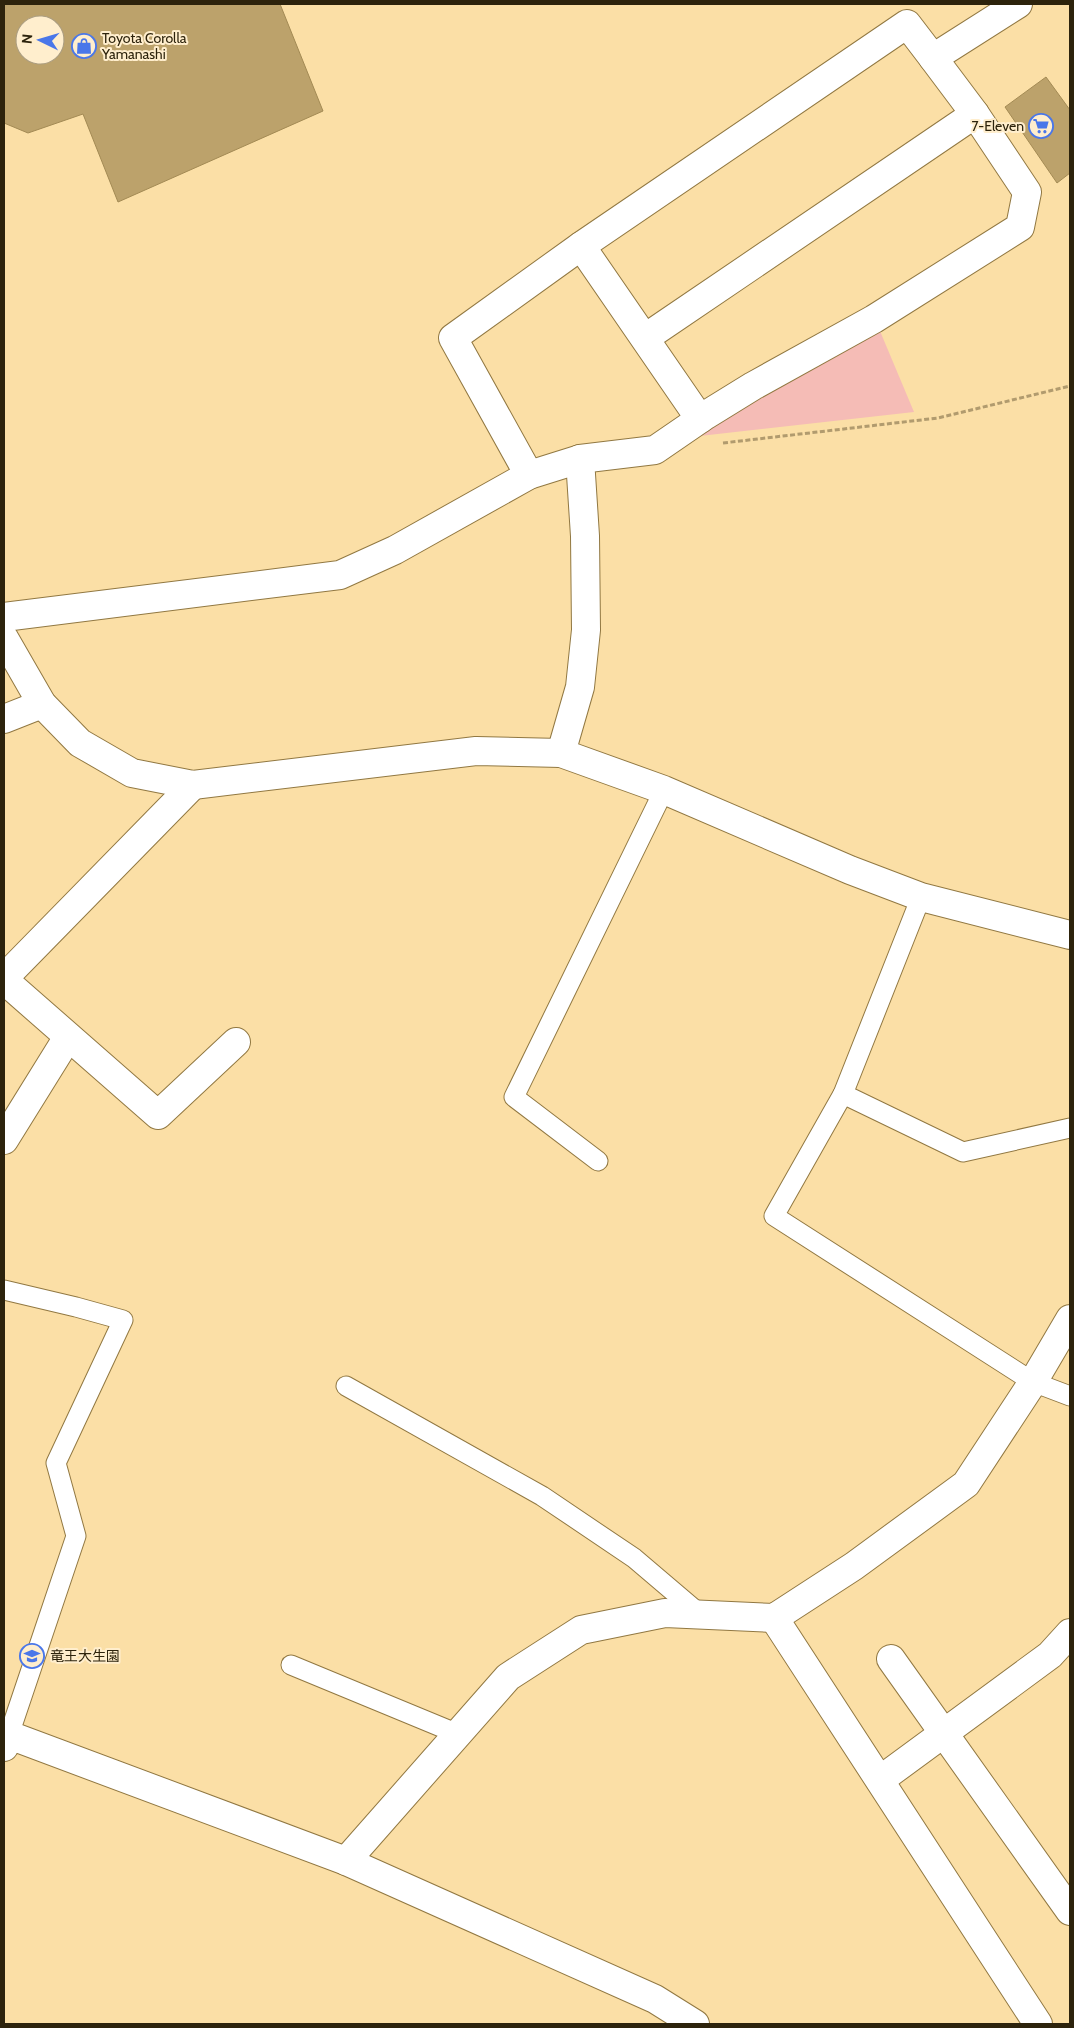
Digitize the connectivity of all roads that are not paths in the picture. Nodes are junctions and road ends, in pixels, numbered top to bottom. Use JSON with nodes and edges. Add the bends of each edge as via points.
{"nodes":[{"id":1,"x":1018,"y":4,"type":"edge"},
{"id":2,"x":933,"y":58,"type":"junction"},
{"id":3,"x":975,"y":114,"type":"junction"},
{"id":4,"x":581,"y":246,"type":"junction"},
{"id":5,"x":645,"y":338,"type":"junction"},
{"id":6,"x":700,"y":419,"type":"junction"},
{"id":7,"x":580,"y":459,"type":"junction"},
{"id":8,"x":529,"y":475,"type":"junction"},
{"id":9,"x":4,"y":617,"type":"edge"},
{"id":10,"x":4,"y":638,"type":"edge"},
{"id":11,"x":42,"y":704,"type":"junction"},
{"id":12,"x":4,"y":719,"type":"edge"},
{"id":13,"x":561,"y":752,"type":"junction"},
{"id":14,"x":193,"y":784,"type":"junction"},
{"id":15,"x":664,"y":790,"type":"junction"},
{"id":16,"x":921,"y":897,"type":"junction"},
{"id":17,"x":1070,"y":936,"type":"edge"},
{"id":18,"x":4,"y":979,"type":"edge"},
{"id":19,"x":68,"y":1037,"type":"junction"},
{"id":20,"x":236,"y":1042,"type":"dead end"},
{"id":21,"x":842,"y":1094,"type":"junction"},
{"id":22,"x":1070,"y":1128,"type":"edge"},
{"id":23,"x":4,"y":1140,"type":"edge"},
{"id":24,"x":598,"y":1161,"type":"dead end"},
{"id":25,"x":4,"y":1290,"type":"edge"},
{"id":26,"x":1070,"y":1319,"type":"edge"},
{"id":27,"x":1033,"y":1382,"type":"junction"},
{"id":28,"x":346,"y":1386,"type":"dead end"},
{"id":29,"x":1070,"y":1396,"type":"edge"},
{"id":30,"x":701,"y":1615,"type":"junction"},
{"id":31,"x":774,"y":1618,"type":"junction"},
{"id":32,"x":1070,"y":1633,"type":"edge"},
{"id":33,"x":890,"y":1659,"type":"dead end"},
{"id":34,"x":291,"y":1665,"type":"dead end"},
{"id":35,"x":458,"y":1734,"type":"junction"},
{"id":36,"x":943,"y":1734,"type":"junction"},
{"id":37,"x":6,"y":1741,"type":"edge"},
{"id":38,"x":880,"y":1780,"type":"junction"},
{"id":39,"x":346,"y":1861,"type":"junction"},
{"id":40,"x":1070,"y":1911,"type":"edge"},
{"id":41,"x":695,"y":2024,"type":"edge"},
{"id":42,"x":1038,"y":2024,"type":"edge"}],
"edges":[{"from":1,"to":2,"type":"street"},
{"from":2,"to":3,"type":"street"},
{"from":2,"to":4,"type":"street","via":[[906,24]]},
{"from":3,"to":5,"type":"street"},
{"from":3,"to":6,"type":"street","via":[[1027,192],[1020,227],[874,318]]},
{"from":4,"to":5,"type":"street"},
{"from":4,"to":8,"type":"street","via":[[453,338]]},
{"from":5,"to":6,"type":"street"},
{"from":6,"to":7,"type":"street","via":[[656,450]]},
{"from":7,"to":8,"type":"street"},
{"from":7,"to":13,"type":"street","via":[[586,630],[580,687]]},
{"from":8,"to":9,"type":"street","via":[[395,550],[340,575]]},
{"from":10,"to":11,"type":"street"},
{"from":11,"to":12,"type":"street"},
{"from":11,"to":14,"type":"street","via":[[80,743],[132,773]]},
{"from":13,"to":14,"type":"street","via":[[476,751]]},
{"from":13,"to":15,"type":"street"},
{"from":14,"to":18,"type":"street"},
{"from":15,"to":16,"type":"street"},
{"from":15,"to":24,"type":"lane","via":[[514,1097]]},
{"from":16,"to":17,"type":"street"},
{"from":16,"to":21,"type":"lane"},
{"from":18,"to":19,"type":"street"},
{"from":19,"to":20,"type":"street","via":[[158,1116]]},
{"from":19,"to":23,"type":"street"},
{"from":21,"to":22,"type":"lane","via":[[963,1152]]},
{"from":21,"to":27,"type":"lane","via":[[774,1216]]},
{"from":25,"to":37,"type":"lane","via":[[123,1320],[56,1463],[76,1536]]},
{"from":26,"to":27,"type":"street"},
{"from":27,"to":29,"type":"lane"},
{"from":27,"to":31,"type":"street","via":[[966,1484],[854,1566]]},
{"from":28,"to":30,"type":"lane","via":[[542,1496],[634,1558]]},
{"from":30,"to":31,"type":"street"},
{"from":30,"to":35,"type":"street","via":[[665,1613],[581,1630],[508,1677]]},
{"from":31,"to":38,"type":"street"},
{"from":32,"to":36,"type":"street","via":[[1050,1655]]},
{"from":33,"to":36,"type":"street"},
{"from":34,"to":35,"type":"lane"},
{"from":35,"to":39,"type":"street"},
{"from":36,"to":38,"type":"street"},
{"from":36,"to":40,"type":"street"},
{"from":37,"to":39,"type":"street"},
{"from":38,"to":42,"type":"street"},
{"from":39,"to":41,"type":"street","via":[[655,1999]]}]}
